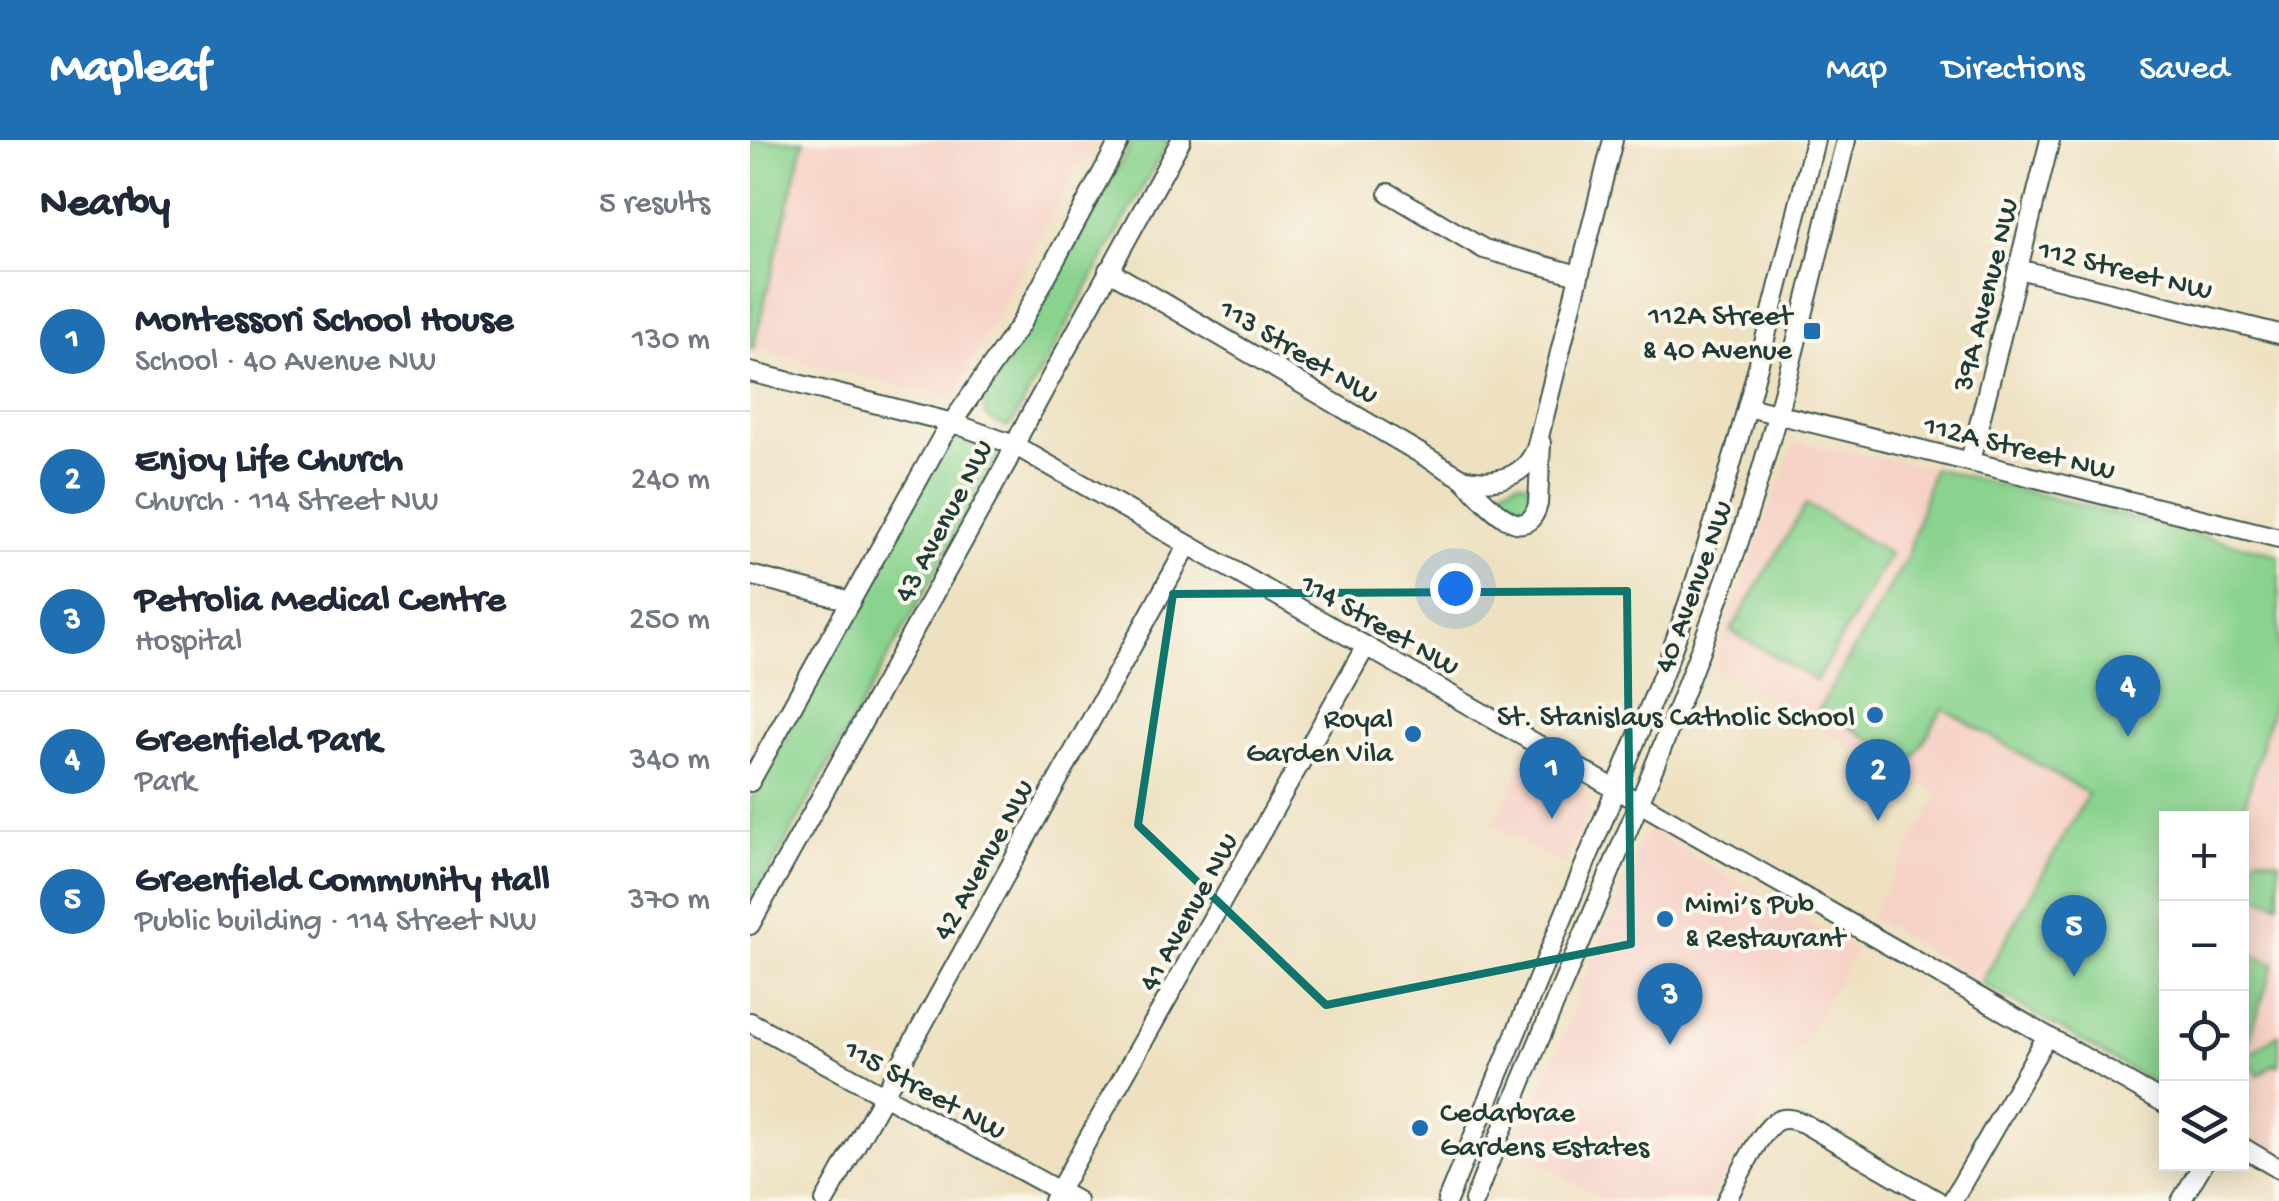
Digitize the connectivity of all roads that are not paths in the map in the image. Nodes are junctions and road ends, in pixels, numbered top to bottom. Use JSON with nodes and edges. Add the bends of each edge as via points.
{"nodes":[{"id":1,"x":1120,"y":140,"type":"edge"},
{"id":2,"x":1180,"y":140,"type":"edge"},
{"id":3,"x":1612,"y":140,"type":"edge"},
{"id":4,"x":1814,"y":140,"type":"edge"},
{"id":5,"x":1846,"y":140,"type":"edge"},
{"id":6,"x":2050,"y":140,"type":"edge"},
{"id":7,"x":1389,"y":194,"type":"dead end"},
{"id":8,"x":2018,"y":269,"type":"junction"},
{"id":9,"x":1108,"y":270,"type":"junction"},
{"id":10,"x":1578,"y":275,"type":"junction"},
{"id":11,"x":2279,"y":334,"type":"edge"},
{"id":12,"x":750,"y":372,"type":"edge"},
{"id":13,"x":1748,"y":407,"type":"junction"},
{"id":14,"x":1778,"y":414,"type":"junction"},
{"id":15,"x":953,"y":423,"type":"junction"},
{"id":16,"x":1541,"y":427,"type":"junction"},
{"id":17,"x":1014,"y":446,"type":"junction"},
{"id":18,"x":1970,"y":461,"type":"junction"},
{"id":19,"x":1462,"y":478,"type":"junction"},
{"id":20,"x":2279,"y":538,"type":"edge"},
{"id":21,"x":1188,"y":544,"type":"junction"},
{"id":22,"x":750,"y":575,"type":"edge"},
{"id":23,"x":851,"y":601,"type":"junction"},
{"id":24,"x":1366,"y":646,"type":"junction"},
{"id":25,"x":750,"y":781,"type":"edge"},
{"id":26,"x":1616,"y":788,"type":"junction"},
{"id":27,"x":1640,"y":802,"type":"junction"},
{"id":28,"x":750,"y":926,"type":"edge"},
{"id":29,"x":750,"y":1022,"type":"edge"},
{"id":30,"x":2048,"y":1036,"type":"junction"},
{"id":31,"x":883,"y":1096,"type":"junction"},
{"id":32,"x":2159,"y":1100,"type":"edge"},
{"id":33,"x":2249,"y":1151,"type":"edge"},
{"id":34,"x":2279,"y":1168,"type":"edge"},
{"id":35,"x":2199,"y":1171,"type":"edge"},
{"id":36,"x":1056,"y":1197,"type":"edge"},
{"id":37,"x":825,"y":1201,"type":"edge"},
{"id":38,"x":1076,"y":1201,"type":"edge"},
{"id":39,"x":1447,"y":1201,"type":"edge"},
{"id":40,"x":1474,"y":1201,"type":"edge"},
{"id":41,"x":1726,"y":1201,"type":"edge"},
{"id":42,"x":1938,"y":1201,"type":"edge"},
{"id":43,"x":1952,"y":1201,"type":"edge"},
{"id":44,"x":2181,"y":1201,"type":"edge"}],
"edges":[{"from":1,"to":15,"type":"street","name":"43 Avenue NW","via":[[1020,325]]},
{"from":2,"to":9,"type":"street","name":"43 Avenue NW"},
{"from":3,"to":10,"type":"street"},
{"from":4,"to":13,"type":"street","name":"40 Avenue NW"},
{"from":5,"to":14,"type":"street","name":"40 Avenue NW"},
{"from":6,"to":8,"type":"street","name":"39A Avenue NW"},
{"from":7,"to":10,"type":"street","via":[[1484,249]]},
{"from":8,"to":11,"type":"street","name":"112 Street NW"},
{"from":8,"to":18,"type":"street","name":"39A Avenue NW"},
{"from":9,"to":17,"type":"street","name":"43 Avenue NW"},
{"from":9,"to":19,"type":"street","name":"113 Street NW"},
{"from":10,"to":16,"type":"street"},
{"from":12,"to":15,"type":"street","name":"114 Street NW"},
{"from":13,"to":14,"type":"street","name":"112A Street NW"},
{"from":13,"to":26,"type":"street","name":"40 Avenue NW","via":[[1692,597]]},
{"from":14,"to":18,"type":"street","name":"112A Street NW"},
{"from":14,"to":27,"type":"street","name":"40 Avenue NW","via":[[1734,558]]},
{"from":15,"to":17,"type":"street","name":"114 Street NW"},
{"from":15,"to":23,"type":"street","name":"43 Avenue NW"},
{"from":16,"to":19,"type":"street","via":[[1525,468],[1476,482]]},
{"from":16,"to":19,"type":"street","name":"113 Street NW","via":[[1538,504],[1528,522],[1509,522]]},
{"from":17,"to":21,"type":"street","name":"114 Street NW"},
{"from":17,"to":28,"type":"street","name":"43 Avenue NW"},
{"from":18,"to":20,"type":"street","name":"112A Street NW"},
{"from":21,"to":24,"type":"street","name":"114 Street NW"},
{"from":21,"to":31,"type":"street","name":"42 Avenue NW"},
{"from":22,"to":23,"type":"street"},
{"from":23,"to":25,"type":"street","name":"43 Avenue NW"},
{"from":24,"to":26,"type":"street","name":"114 Street NW"},
{"from":24,"to":36,"type":"street","name":"41 Avenue NW"},
{"from":26,"to":27,"type":"street","name":"114 Street NW"},
{"from":26,"to":39,"type":"street","name":"40 Avenue NW"},
{"from":27,"to":30,"type":"street","name":"114 Street NW"},
{"from":27,"to":40,"type":"street","name":"40 Avenue NW"},
{"from":29,"to":31,"type":"street","name":"115 Street NW"},
{"from":30,"to":32,"type":"street","name":"114 Street NW"},
{"from":30,"to":43,"type":"street"},
{"from":31,"to":36,"type":"street","name":"115 Street NW"},
{"from":31,"to":37,"type":"street","name":"42 Avenue NW"},
{"from":33,"to":34,"type":"street"},
{"from":35,"to":44,"type":"street"},
{"from":36,"to":38,"type":"street","name":"115 Street NW"},
{"from":41,"to":42,"type":"street","via":[[1764,1134],[1779,1120],[1792,1119]]}]}
